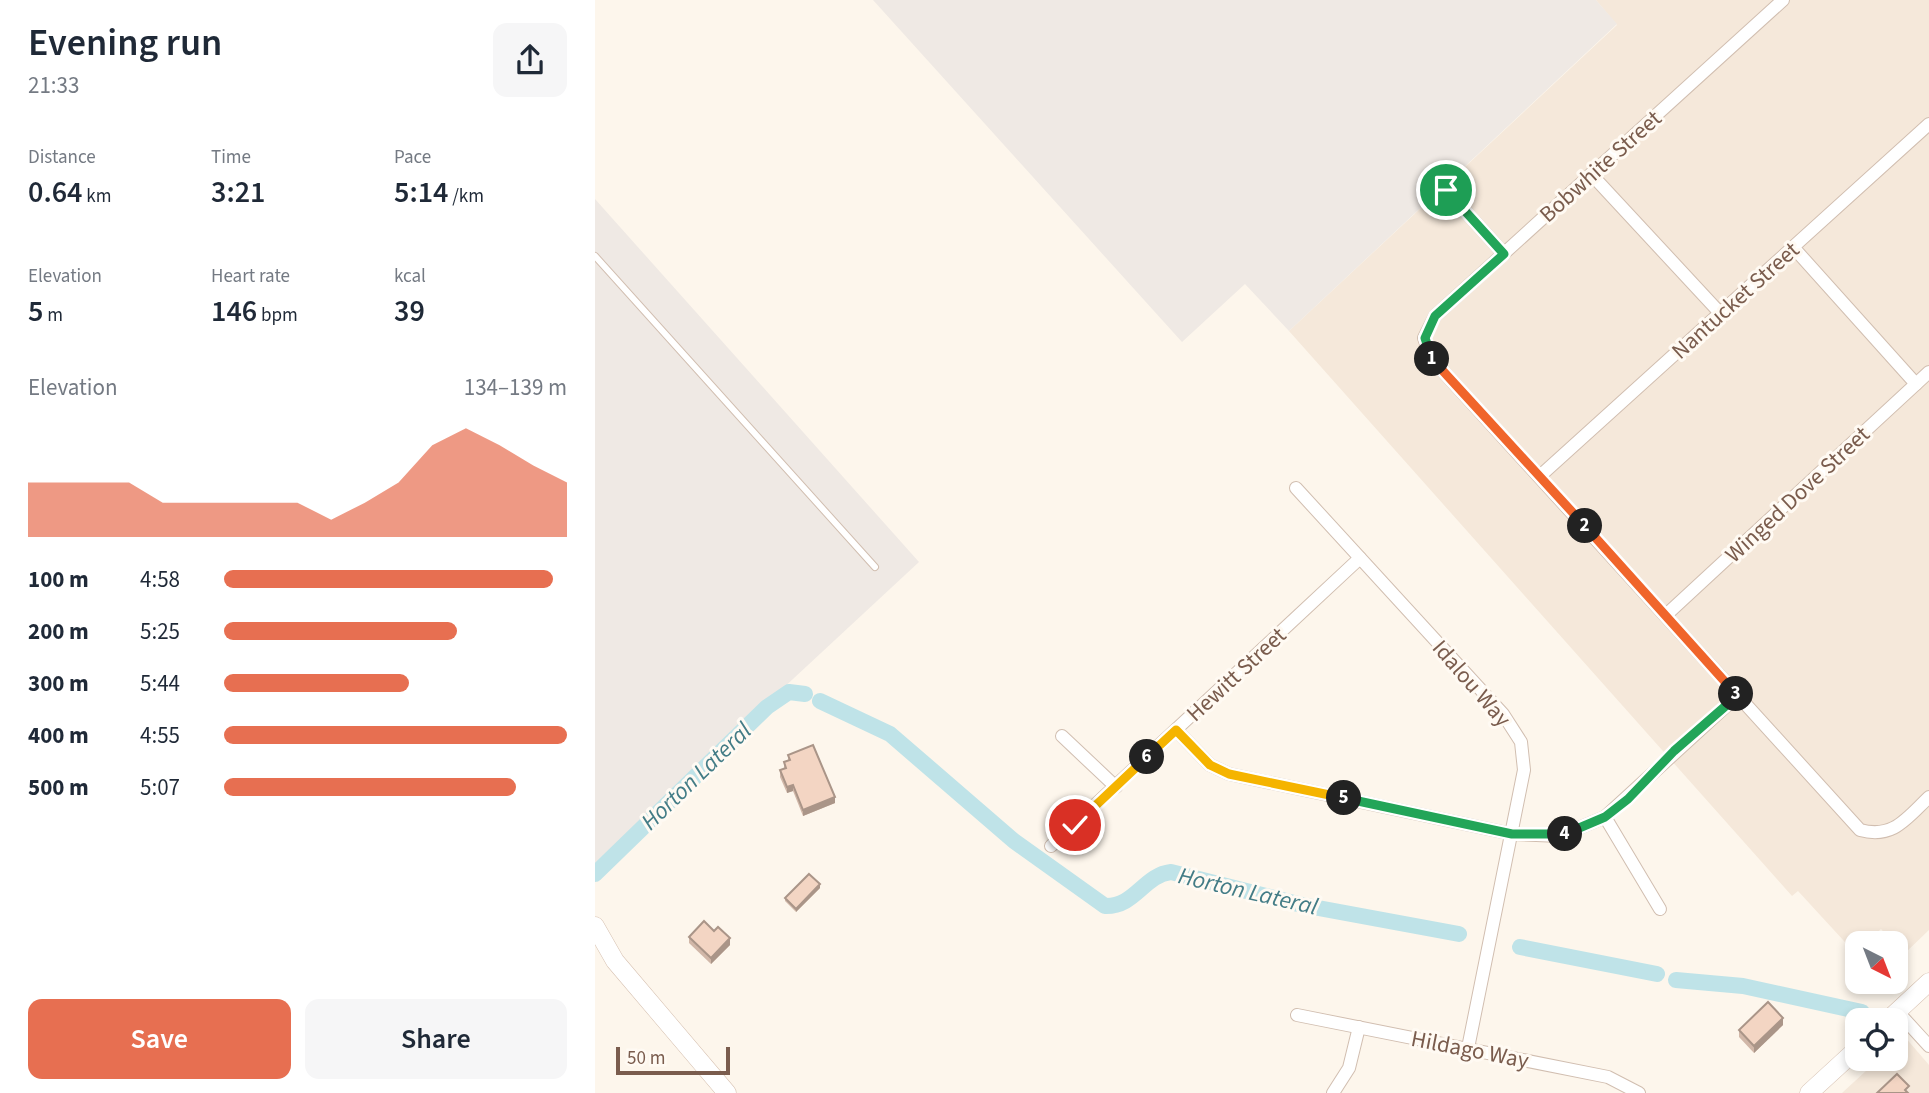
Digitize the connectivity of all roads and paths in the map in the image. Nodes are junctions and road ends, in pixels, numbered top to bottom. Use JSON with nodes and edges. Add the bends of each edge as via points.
{"nodes":[{"id":1,"x":1783,"y":0,"type":"edge"},
{"id":2,"x":1929,"y":124,"type":"edge"},
{"id":3,"x":1591,"y":174,"type":"junction"},
{"id":4,"x":1446,"y":190,"type":"dead end"},
{"id":5,"x":1793,"y":247,"type":"junction"},
{"id":6,"x":1504,"y":254,"type":"junction"},
{"id":7,"x":595,"y":256,"type":"edge"},
{"id":8,"x":1720,"y":313,"type":"junction"},
{"id":9,"x":1929,"y":372,"type":"edge"},
{"id":10,"x":1916,"y":384,"type":"junction"},
{"id":11,"x":1540,"y":476,"type":"junction"},
{"id":12,"x":1296,"y":488,"type":"dead end"},
{"id":13,"x":1360,"y":558,"type":"junction"},
{"id":14,"x":875,"y":567,"type":"dead end"},
{"id":15,"x":1665,"y":615,"type":"junction"},
{"id":16,"x":1737,"y":696,"type":"junction"},
{"id":17,"x":1176,"y":730,"type":"junction"},
{"id":18,"x":1062,"y":736,"type":"dead end"},
{"id":19,"x":1116,"y":787,"type":"junction"},
{"id":20,"x":1929,"y":797,"type":"edge"},
{"id":21,"x":1605,"y":817,"type":"junction"},
{"id":22,"x":1512,"y":834,"type":"junction"},
{"id":23,"x":1051,"y":845,"type":"dead end"},
{"id":24,"x":1660,"y":909,"type":"dead end"},
{"id":25,"x":595,"y":926,"type":"edge"},
{"id":26,"x":595,"y":946,"type":"edge"},
{"id":27,"x":615,"y":961,"type":"junction"},
{"id":28,"x":1929,"y":982,"type":"edge"},
{"id":29,"x":1901,"y":1008,"type":"edge"},
{"id":30,"x":1297,"y":1015,"type":"dead end"},
{"id":31,"x":1359,"y":1027,"type":"junction"},
{"id":32,"x":1908,"y":1028,"type":"edge"},
{"id":33,"x":1929,"y":1046,"type":"edge"},
{"id":34,"x":1468,"y":1048,"type":"junction"},
{"id":35,"x":1845,"y":1060,"type":"edge"},
{"id":36,"x":727,"y":1093,"type":"edge"},
{"id":37,"x":1333,"y":1093,"type":"edge"},
{"id":38,"x":1639,"y":1093,"type":"edge"},
{"id":39,"x":1809,"y":1093,"type":"edge"}],
"edges":[{"from":1,"to":3,"type":"street","name":"Bobwhite Street"},
{"from":2,"to":5,"type":"street","name":"Nantucket Street"},
{"from":3,"to":6,"type":"street","name":"Bobwhite Street"},
{"from":3,"to":8,"type":"street"},
{"from":4,"to":6,"type":"street"},
{"from":5,"to":8,"type":"street","name":"Nantucket Street"},
{"from":5,"to":10,"type":"street"},
{"from":6,"to":11,"type":"street","name":"Bobwhite Street","via":[[1435,316],[1425,338],[1431,358]]},
{"from":7,"to":14,"type":"lane"},
{"from":8,"to":11,"type":"street","name":"Nantucket Street"},
{"from":9,"to":10,"type":"street","name":"Winged Dove Street"},
{"from":10,"to":15,"type":"street","name":"Winged Dove Street"},
{"from":11,"to":15,"type":"street"},
{"from":12,"to":13,"type":"street","name":"Idalou Way"},
{"from":13,"to":17,"type":"street","name":"Hewitt Street"},
{"from":13,"to":22,"type":"street","name":"Idalou Way","via":[[1503,714],[1521,741],[1524,770]]},
{"from":15,"to":16,"type":"street"},
{"from":16,"to":20,"type":"street","via":[[1860,830],[1878,835],[1898,825]]},
{"from":16,"to":21,"type":"street"},
{"from":17,"to":19,"type":"street","name":"Hewitt Street"},
{"from":17,"to":22,"type":"street","via":[[1210,765],[1229,774]]},
{"from":18,"to":19,"type":"street"},
{"from":19,"to":23,"type":"street","name":"Hewitt Street"},
{"from":21,"to":22,"type":"street","via":[[1560,836]]},
{"from":21,"to":24,"type":"street"},
{"from":22,"to":34,"type":"street","name":"Idalou Way"},
{"from":25,"to":27,"type":"street"},
{"from":26,"to":27,"type":"street"},
{"from":27,"to":36,"type":"street"},
{"from":28,"to":29,"type":"street"},
{"from":30,"to":31,"type":"street","name":"Hildago Way"},
{"from":31,"to":34,"type":"street","name":"Hildago Way"},
{"from":31,"to":37,"type":"street","via":[[1349,1068]]},
{"from":32,"to":33,"type":"street"},
{"from":34,"to":38,"type":"street","name":"Hildago Way","via":[[1608,1077]]},
{"from":35,"to":39,"type":"street"}]}
